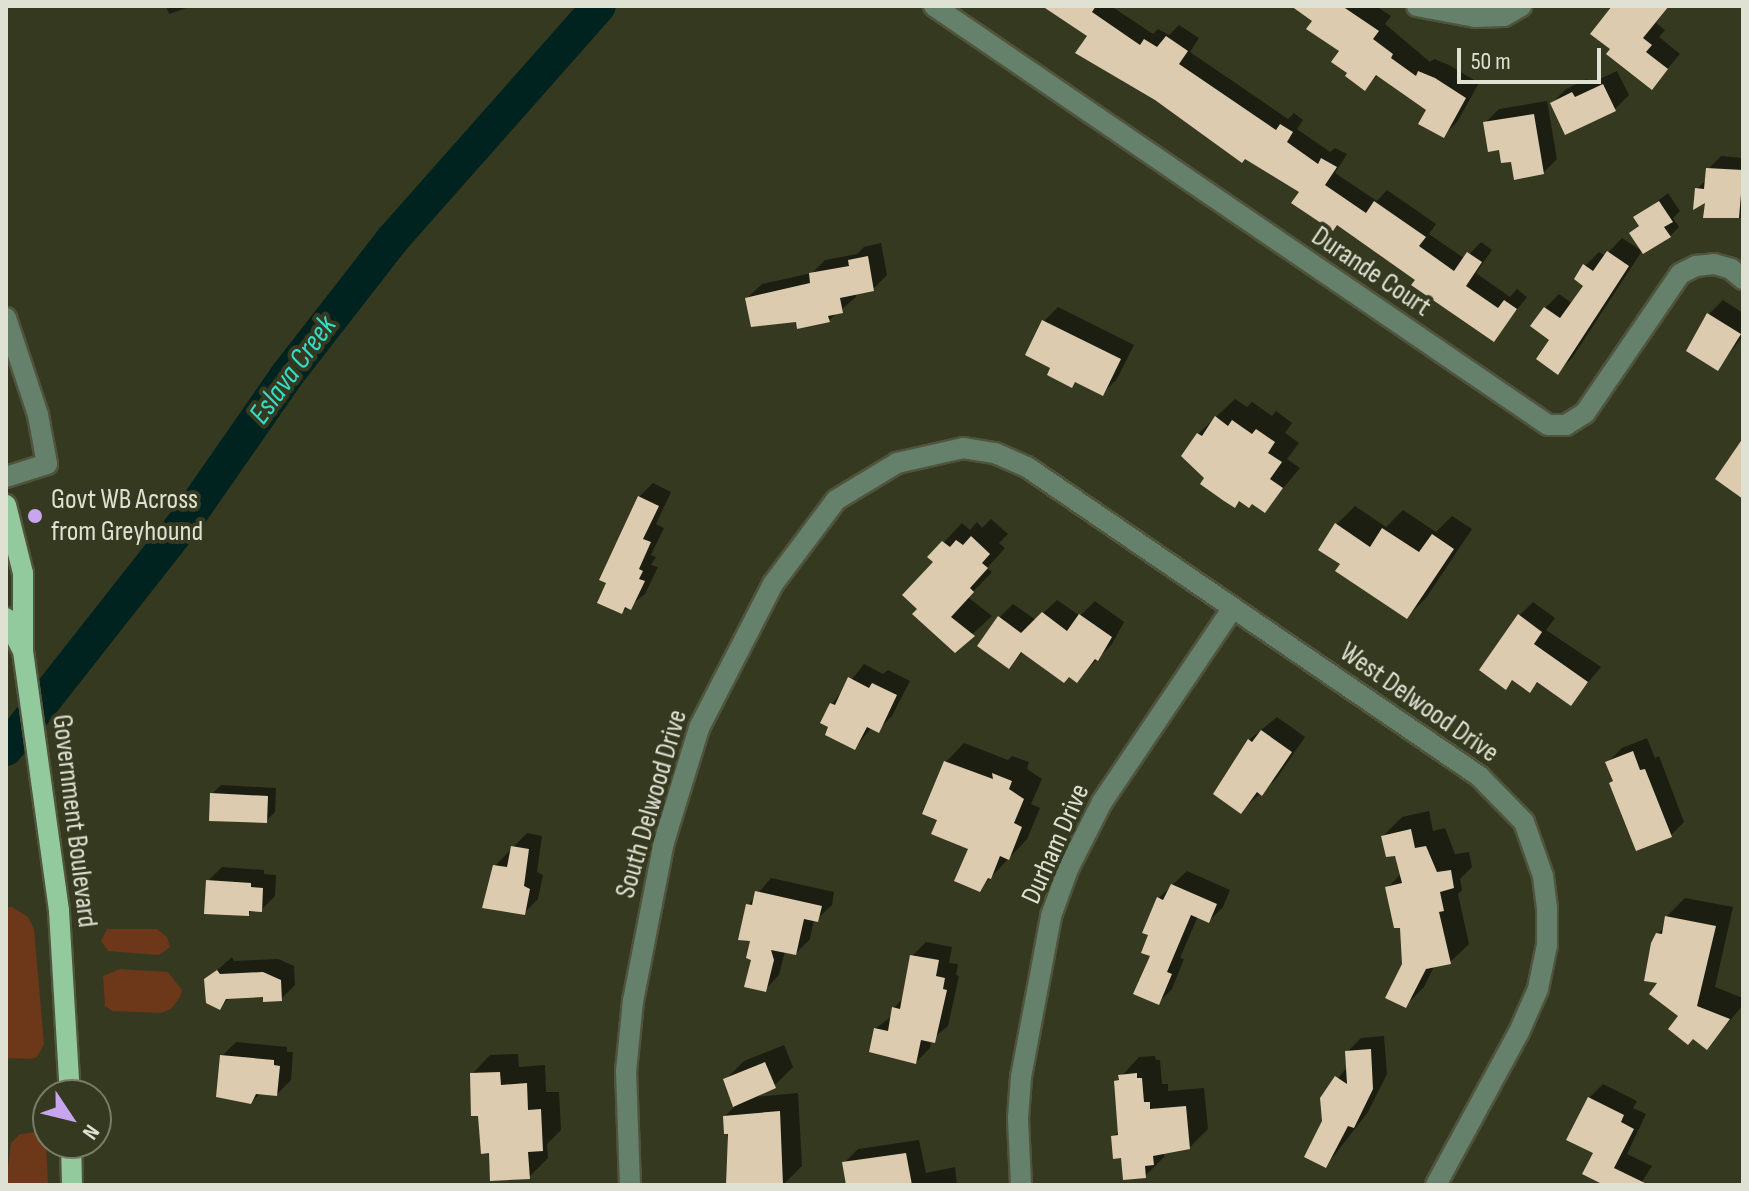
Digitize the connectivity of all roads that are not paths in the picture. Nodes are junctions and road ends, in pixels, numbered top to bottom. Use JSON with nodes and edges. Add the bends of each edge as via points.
{"nodes":[{"id":1,"x":934,"y":6,"type":"edge"},
{"id":2,"x":1417,"y":6,"type":"edge"},
{"id":3,"x":1521,"y":6,"type":"edge"},
{"id":4,"x":1743,"y":279,"type":"edge"},
{"id":5,"x":6,"y":318,"type":"edge"},
{"id":6,"x":995,"y":453,"type":"joint"},
{"id":7,"x":6,"y":477,"type":"edge"},
{"id":8,"x":6,"y":505,"type":"edge"},
{"id":9,"x":1233,"y":608,"type":"junction"},
{"id":10,"x":6,"y":618,"type":"edge"},
{"id":11,"x":23,"y":651,"type":"junction"},
{"id":12,"x":69,"y":1079,"type":"edge"},
{"id":13,"x":71,"y":1159,"type":"edge"},
{"id":14,"x":72,"y":1185,"type":"edge"},
{"id":15,"x":630,"y":1185,"type":"edge"},
{"id":16,"x":1021,"y":1185,"type":"edge"},
{"id":17,"x":1436,"y":1185,"type":"edge"}],
"edges":[{"from":1,"to":4,"type":"street","name":"Durande Court","via":[[1548,425],[1566,425],[1585,413],[1680,274],[1714,264]]},
{"from":2,"to":3,"type":"street","via":[[1475,17],[1504,16]]},
{"from":5,"to":7,"type":"street","via":[[38,415],[47,464]]},
{"from":6,"to":9,"type":"street","name":"West Delwood Drive","via":[[1027,467]]},
{"from":6,"to":15,"type":"street","name":"South Delwood Drive","via":[[963,448],[928,453],[897,463],[836,500],[773,584],[724,673],[699,728],[664,842],[641,954],[626,1072]]},
{"from":8,"to":11,"type":"main road","name":"Government Boulevard","via":[[23,573]]},
{"from":9,"to":16,"type":"street","name":"Durham Drive","via":[[1102,802],[1068,869],[1051,916],[1021,1077]]},
{"from":9,"to":17,"type":"street","name":"West Delwood Drive","via":[[1479,776],[1524,822],[1543,876],[1547,945],[1538,989]]},
{"from":10,"to":11,"type":"main road","name":"Government Boulevard"},
{"from":11,"to":12,"type":"main road","name":"Government Boulevard","via":[[59,911]]},
{"from":13,"to":14,"type":"main road"}]}
